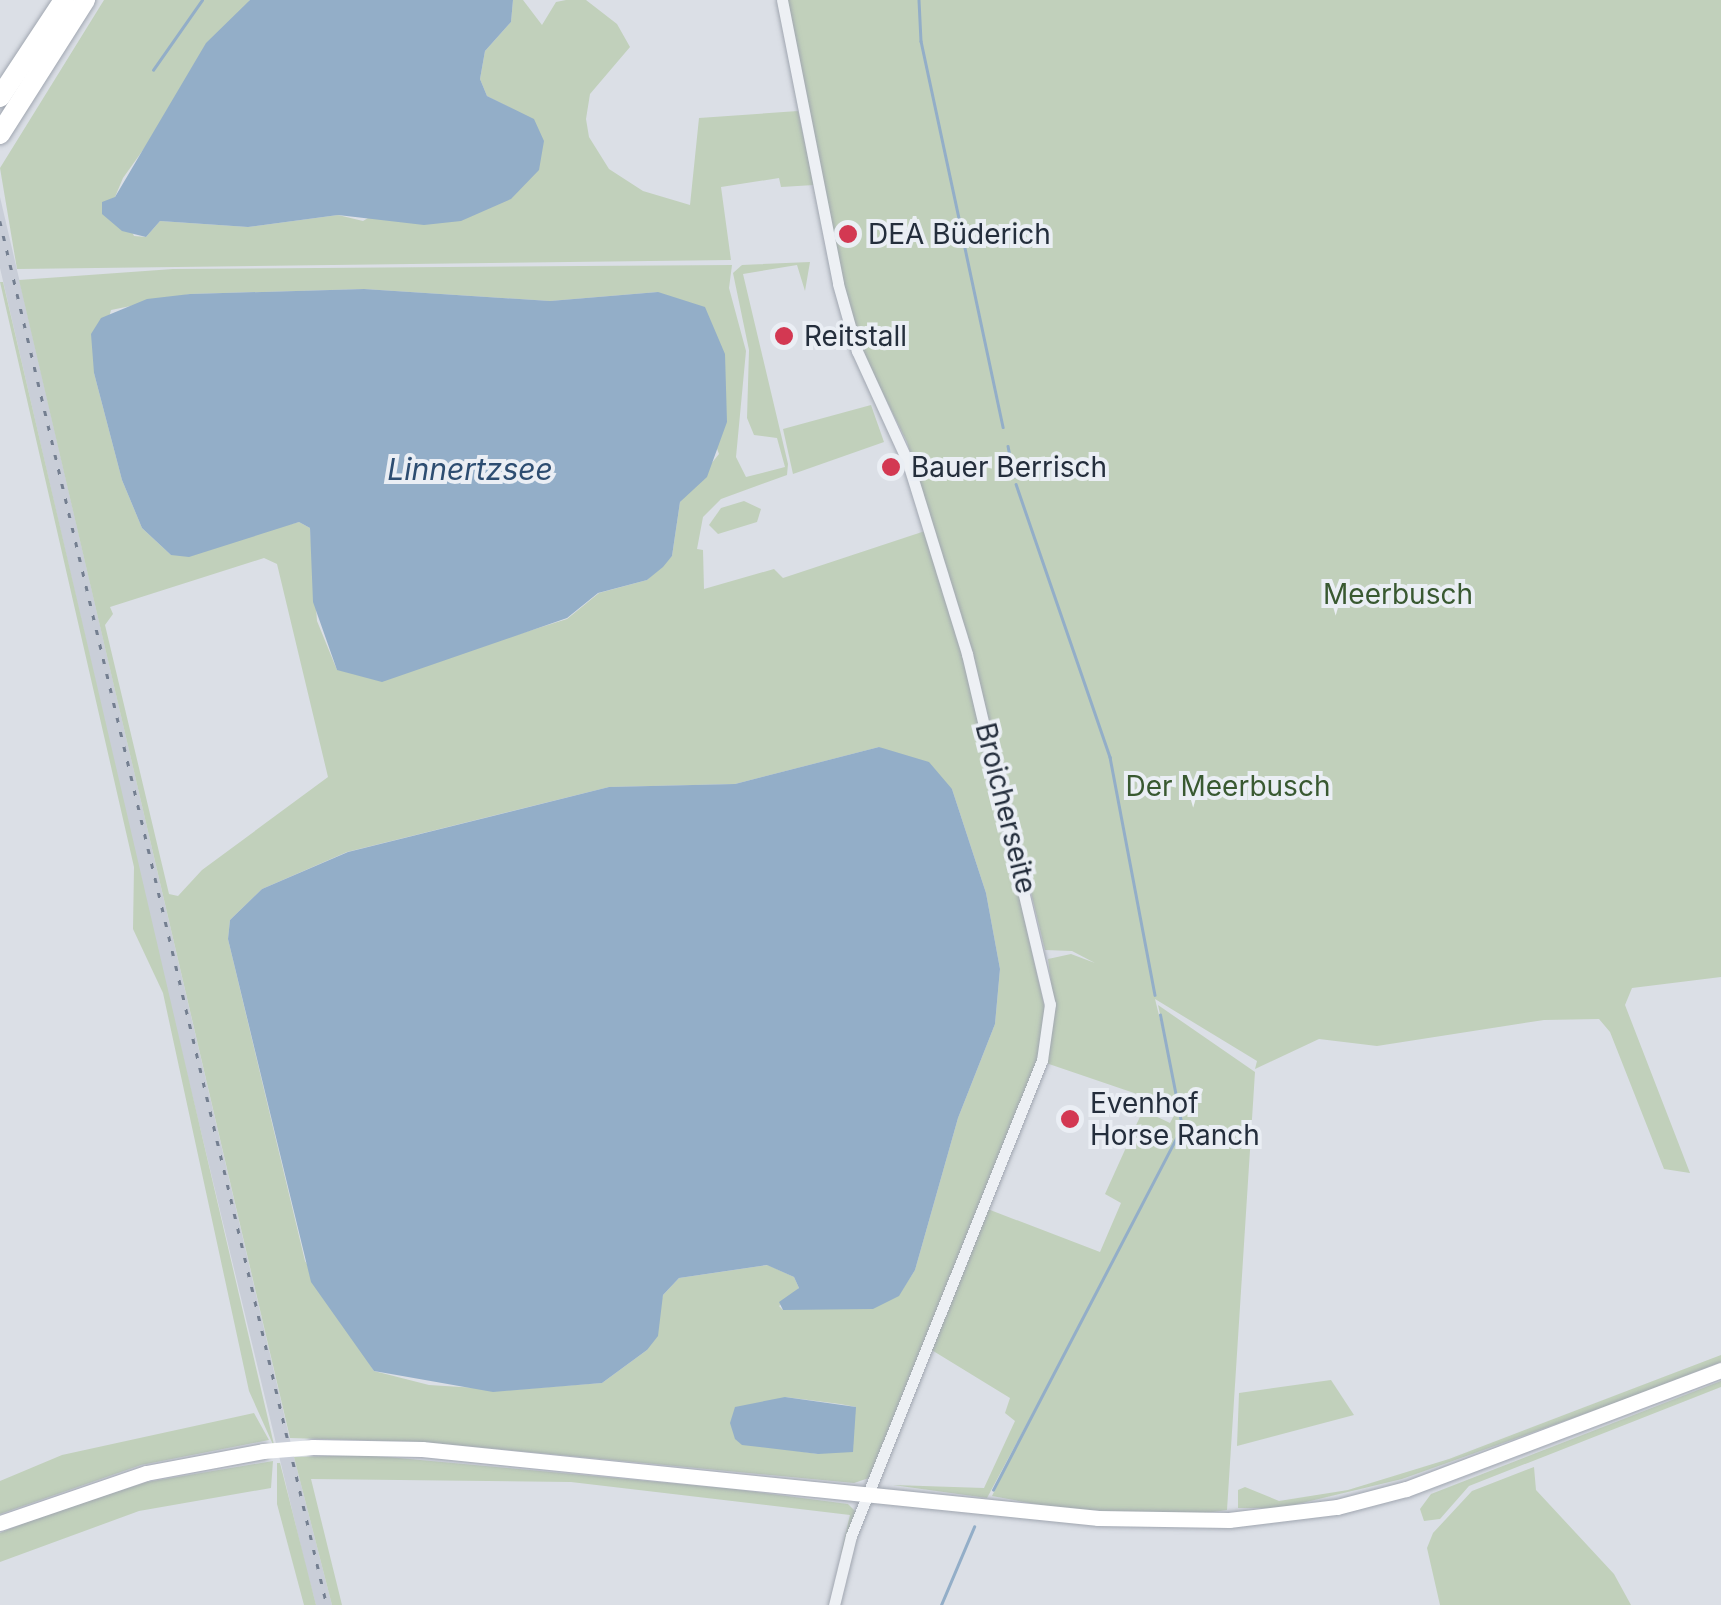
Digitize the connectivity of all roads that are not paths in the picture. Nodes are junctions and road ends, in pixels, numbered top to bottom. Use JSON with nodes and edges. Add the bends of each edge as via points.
{"nodes":[{"id":1,"x":64,"y":0,"type":"edge"},
{"id":2,"x":85,"y":0,"type":"edge"},
{"id":3,"x":782,"y":0,"type":"edge"},
{"id":4,"x":30,"y":66,"type":"junction"},
{"id":5,"x":0,"y":97,"type":"edge"},
{"id":6,"x":0,"y":134,"type":"edge"},
{"id":7,"x":1721,"y":1370,"type":"edge"},
{"id":8,"x":869,"y":1495,"type":"junction"},
{"id":9,"x":0,"y":1523,"type":"edge"},
{"id":10,"x":834,"y":1605,"type":"edge"}],
"edges":[{"from":1,"to":4,"type":"highway"},
{"from":2,"to":4,"type":"highway"},
{"from":3,"to":8,"type":"street","name":"Broicherseite","via":[[838,284],[857,351],[911,472],[967,654],[1050,1004],[1042,1060]]},
{"from":4,"to":5,"type":"highway"},
{"from":4,"to":6,"type":"highway"},
{"from":7,"to":8,"type":"main road","via":[[1428,1482],[1283,1515],[1137,1520]]},
{"from":8,"to":9,"type":"main road","bridge":true,"via":[[422,1450],[313,1447],[146,1473]]},
{"from":8,"to":10,"type":"street","name":"Broicherseite","via":[[842,1560]]}]}
